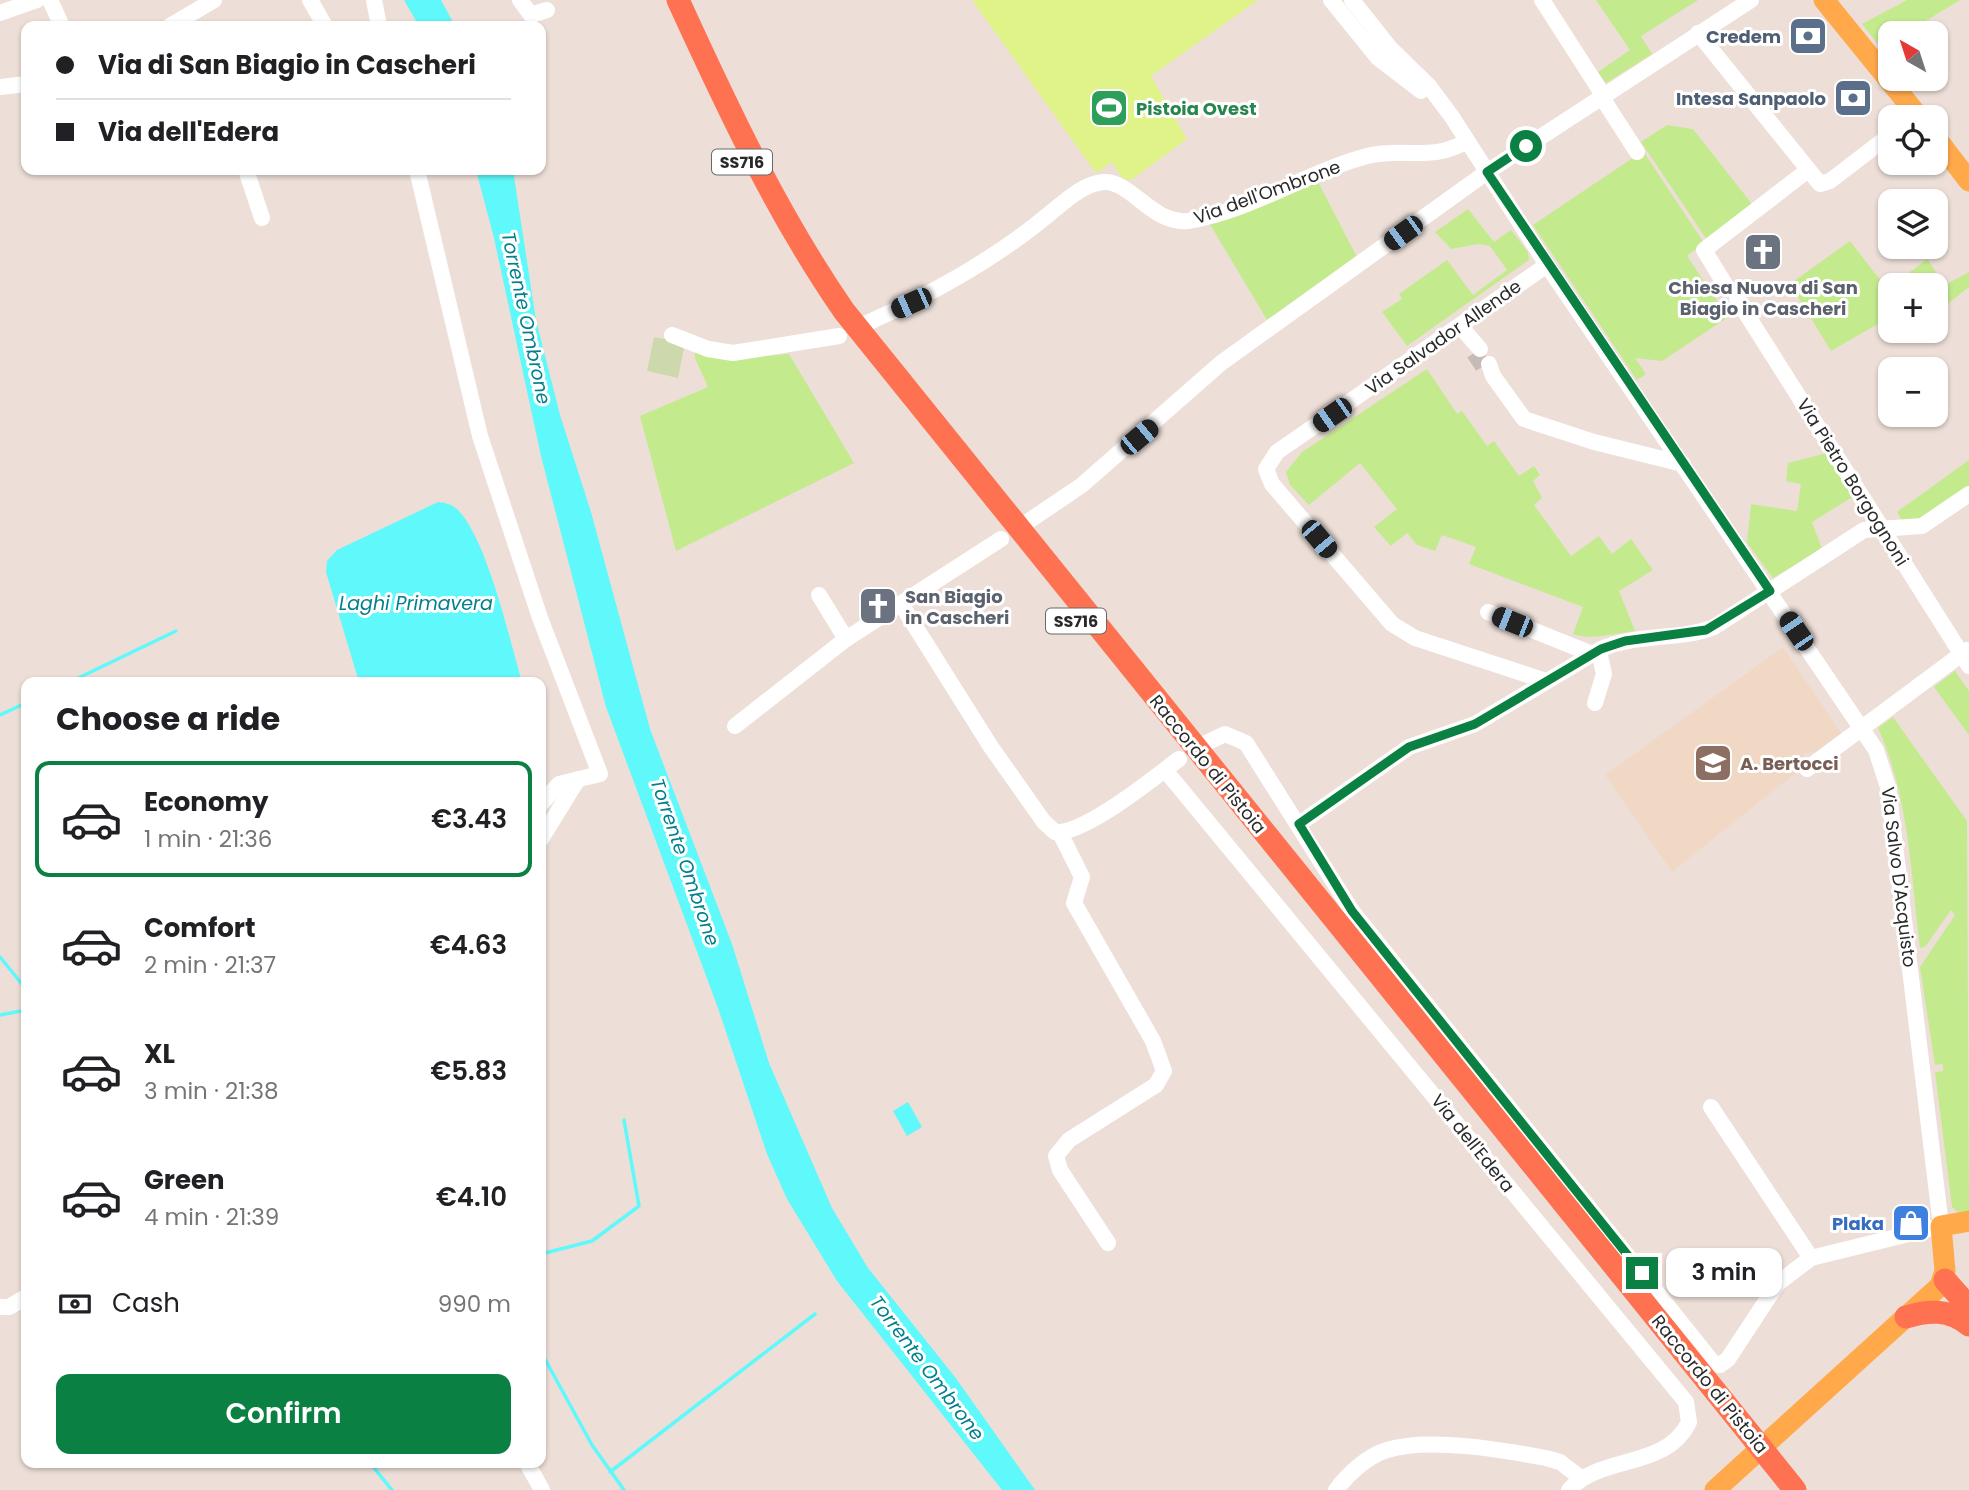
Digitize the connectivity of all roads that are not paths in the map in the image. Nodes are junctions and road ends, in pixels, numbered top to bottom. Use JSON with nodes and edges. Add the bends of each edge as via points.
{"nodes":[{"id":1,"x":37,"y":0,"type":"edge"},
{"id":2,"x":50,"y":0,"type":"edge"},
{"id":3,"x":214,"y":0,"type":"edge"},
{"id":4,"x":310,"y":0,"type":"edge"},
{"id":5,"x":374,"y":0,"type":"edge"},
{"id":6,"x":520,"y":0,"type":"edge"},
{"id":7,"x":663,"y":0,"type":"edge"},
{"id":8,"x":678,"y":0,"type":"edge"},
{"id":9,"x":1331,"y":0,"type":"edge"},
{"id":10,"x":1352,"y":0,"type":"edge"},
{"id":11,"x":1542,"y":0,"type":"edge"},
{"id":12,"x":1751,"y":0,"type":"edge"},
{"id":13,"x":1824,"y":0,"type":"edge"},
{"id":14,"x":547,"y":10,"type":"dead end"},
{"id":15,"x":0,"y":13,"type":"edge"},
{"id":16,"x":60,"y":21,"type":"edge"},
{"id":17,"x":178,"y":21,"type":"edge"},
{"id":18,"x":322,"y":21,"type":"edge"},
{"id":19,"x":378,"y":21,"type":"edge"},
{"id":20,"x":1698,"y":33,"type":"junction"},
{"id":21,"x":1368,"y":34,"type":"junction"},
{"id":22,"x":21,"y":85,"type":"edge"},
{"id":23,"x":0,"y":87,"type":"edge"},
{"id":24,"x":1602,"y":96,"type":"junction"},
{"id":25,"x":1907,"y":105,"type":"edge"},
{"id":26,"x":1467,"y":141,"type":"junction"},
{"id":27,"x":1878,"y":144,"type":"edge"},
{"id":28,"x":1637,"y":152,"type":"dead end"},
{"id":29,"x":1948,"y":154,"type":"edge"},
{"id":30,"x":1808,"y":170,"type":"junction"},
{"id":31,"x":1487,"y":172,"type":"junction"},
{"id":32,"x":248,"y":175,"type":"edge"},
{"id":33,"x":417,"y":175,"type":"edge"},
{"id":34,"x":1969,"y":181,"type":"edge"},
{"id":35,"x":262,"y":218,"type":"dead end"},
{"id":36,"x":1547,"y":265,"type":"junction"},
{"id":37,"x":863,"y":325,"type":"dead end"},
{"id":38,"x":1463,"y":330,"type":"junction"},
{"id":39,"x":672,"y":335,"type":"dead end"},
{"id":40,"x":839,"y":335,"type":"dead end"},
{"id":41,"x":1477,"y":351,"type":"tunnel mouth"},
{"id":42,"x":1488,"y":368,"type":"tunnel mouth"},
{"id":43,"x":1668,"y":443,"type":"junction"},
{"id":44,"x":1642,"y":455,"type":"junction"},
{"id":45,"x":1683,"y":464,"type":"junction"},
{"id":46,"x":1969,"y":494,"type":"edge"},
{"id":47,"x":1023,"y":525,"type":"dead end"},
{"id":48,"x":1883,"y":528,"type":"junction"},
{"id":49,"x":1001,"y":539,"type":"dead end"},
{"id":50,"x":1770,"y":591,"type":"junction"},
{"id":51,"x":819,"y":595,"type":"dead end"},
{"id":52,"x":901,"y":604,"type":"junction"},
{"id":53,"x":1488,"y":612,"type":"dead end"},
{"id":54,"x":846,"y":639,"type":"junction"},
{"id":55,"x":1595,"y":652,"type":"junction"},
{"id":56,"x":1966,"y":656,"type":"edge"},
{"id":57,"x":1546,"y":681,"type":"junction"},
{"id":58,"x":1595,"y":704,"type":"dead end"},
{"id":59,"x":735,"y":726,"type":"dead end"},
{"id":60,"x":1862,"y":728,"type":"junction"},
{"id":61,"x":1202,"y":745,"type":"dead end"},
{"id":62,"x":1179,"y":759,"type":"dead end"},
{"id":63,"x":1807,"y":769,"type":"dead end"},
{"id":64,"x":1165,"y":770,"type":"junction"},
{"id":65,"x":578,"y":779,"type":"junction"},
{"id":66,"x":546,"y":791,"type":"edge"},
{"id":67,"x":1299,"y":824,"type":"junction"},
{"id":68,"x":546,"y":831,"type":"edge"},
{"id":69,"x":1060,"y":833,"type":"junction"},
{"id":70,"x":1711,"y":1107,"type":"dead end"},
{"id":71,"x":1969,"y":1221,"type":"edge"},
{"id":72,"x":1941,"y":1226,"type":"junction"},
{"id":73,"x":1108,"y":1243,"type":"dead end"},
{"id":74,"x":1811,"y":1258,"type":"junction"},
{"id":75,"x":1941,"y":1284,"type":"junction"},
{"id":76,"x":21,"y":1300,"type":"edge"},
{"id":77,"x":0,"y":1307,"type":"edge"},
{"id":78,"x":1958,"y":1310,"type":"edge"},
{"id":79,"x":1906,"y":1317,"type":"junction"},
{"id":80,"x":1969,"y":1325,"type":"edge"},
{"id":81,"x":530,"y":1468,"type":"edge"},
{"id":82,"x":1581,"y":1478,"type":"junction"},
{"id":83,"x":542,"y":1490,"type":"edge"},
{"id":84,"x":1336,"y":1490,"type":"edge"},
{"id":85,"x":1569,"y":1490,"type":"edge"},
{"id":86,"x":1715,"y":1490,"type":"edge"},
{"id":87,"x":1779,"y":1490,"type":"edge"},
{"id":88,"x":1795,"y":1490,"type":"edge"}],
"edges":[{"from":1,"to":15,"type":"street"},
{"from":2,"to":16,"type":"street"},
{"from":3,"to":17,"type":"street"},
{"from":4,"to":18,"type":"street"},
{"from":5,"to":19,"type":"street"},
{"from":6,"to":14,"type":"street","via":[[531,15]]},
{"from":7,"to":87,"type":"highway","name":"Raccordo di Pistoia","number":"SS716","via":[[778,232],[832,317]]},
{"from":8,"to":88,"type":"highway","name":"Raccordo di Pistoia","number":"SS716","via":[[784,218],[844,311]]},
{"from":9,"to":21,"type":"street"},
{"from":10,"to":21,"type":"street"},
{"from":11,"to":24,"type":"street"},
{"from":12,"to":20,"type":"street"},
{"from":13,"to":25,"type":"main road"},
{"from":20,"to":24,"type":"street"},
{"from":20,"to":30,"type":"street"},
{"from":21,"to":26,"type":"street","name":"Via Salvo D'Acquisto","via":[[1429,86]]},
{"from":22,"to":23,"type":"street"},
{"from":24,"to":28,"type":"street"},
{"from":24,"to":31,"type":"street"},
{"from":26,"to":31,"type":"street","name":"Via Salvo D'Acquisto"},
{"from":26,"to":37,"type":"street","name":"Via dell'Ombrone","via":[[1442,153],[1389,152],[1359,159],[1188,221],[1154,213],[1115,184],[1094,184],[958,278]]},
{"from":27,"to":30,"type":"street","via":[[1826,184],[1818,183]]},
{"from":29,"to":34,"type":"main road"},
{"from":30,"to":48,"type":"street","name":"Via Pietro Borgognoni","via":[[1704,250]]},
{"from":31,"to":36,"type":"street","name":"Via Salvo D'Acquisto"},
{"from":31,"to":47,"type":"street","via":[[1221,363],[1082,485]]},
{"from":32,"to":35,"type":"street"},
{"from":33,"to":65,"type":"street","via":[[480,436],[540,618],[600,774]]},
{"from":36,"to":38,"type":"street","name":"Via Salvador Allende"},
{"from":36,"to":43,"type":"street","name":"Via Salvo D'Acquisto"},
{"from":38,"to":41,"type":"street"},
{"from":38,"to":57,"type":"street","name":"Via Salvador Allende","via":[[1277,452],[1267,464],[1266,474],[1392,624],[1415,638]]},
{"from":39,"to":40,"type":"street","via":[[733,353]]},
{"from":42,"to":44,"type":"street","via":[[1524,419]]},
{"from":43,"to":44,"type":"street"},
{"from":43,"to":45,"type":"street","name":"Via Salvo D'Acquisto"},
{"from":44,"to":45,"type":"street"},
{"from":45,"to":50,"type":"street","name":"Via Salvo D'Acquisto"},
{"from":46,"to":48,"type":"street","via":[[1923,526]]},
{"from":48,"to":50,"type":"street","via":[[1864,530]]},
{"from":48,"to":56,"type":"street","name":"Via Pietro Borgognoni"},
{"from":49,"to":52,"type":"street"},
{"from":50,"to":55,"type":"street","via":[[1706,630],[1617,643]]},
{"from":50,"to":60,"type":"street","name":"Via Salvo D'Acquisto"},
{"from":51,"to":54,"type":"street"},
{"from":52,"to":54,"type":"street"},
{"from":52,"to":69,"type":"street","via":[[1013,778],[1048,827]]},
{"from":53,"to":55,"type":"street"},
{"from":54,"to":59,"type":"street"},
{"from":55,"to":57,"type":"street"},
{"from":55,"to":58,"type":"street","via":[[1604,674]]},
{"from":56,"to":60,"type":"street"},
{"from":57,"to":67,"type":"street","via":[[1475,724],[1409,747]]},
{"from":60,"to":63,"type":"street"},
{"from":60,"to":72,"type":"street","name":"Via Salvo D'Acquisto","via":[[1881,761],[1888,787]]},
{"from":61,"to":67,"type":"street","via":[[1225,734],[1242,739]]},
{"from":62,"to":64,"type":"street"},
{"from":64,"to":69,"type":"street","via":[[1115,806]]},
{"from":64,"to":82,"type":"street","name":"Via dell'Edera","via":[[1686,1402],[1689,1422],[1672,1443],[1647,1457]]},
{"from":65,"to":66,"type":"street"},
{"from":65,"to":68,"type":"street"},
{"from":67,"to":74,"type":"street","via":[[1352,911],[1710,1360],[1720,1365],[1731,1354],[1777,1283]]},
{"from":69,"to":73,"type":"street","via":[[1082,877],[1074,903],[1153,1041],[1164,1071],[1156,1085],[1069,1140],[1056,1156],[1060,1170]]},
{"from":70,"to":74,"type":"street"},
{"from":71,"to":72,"type":"main road"},
{"from":72,"to":74,"type":"street"},
{"from":72,"to":75,"type":"main road","name":"Via Salvo D'Acquisto"},
{"from":75,"to":78,"type":"highway","via":[[1941,1302]]},
{"from":75,"to":79,"type":"main road"},
{"from":76,"to":77,"type":"street"},
{"from":78,"to":79,"type":"highway"},
{"from":78,"to":80,"type":"highway"},
{"from":79,"to":86,"type":"main road"},
{"from":81,"to":83,"type":"street"},
{"from":82,"to":84,"type":"street","via":[[1546,1458],[1455,1447],[1409,1447],[1378,1454]]},
{"from":82,"to":85,"type":"street"}]}
